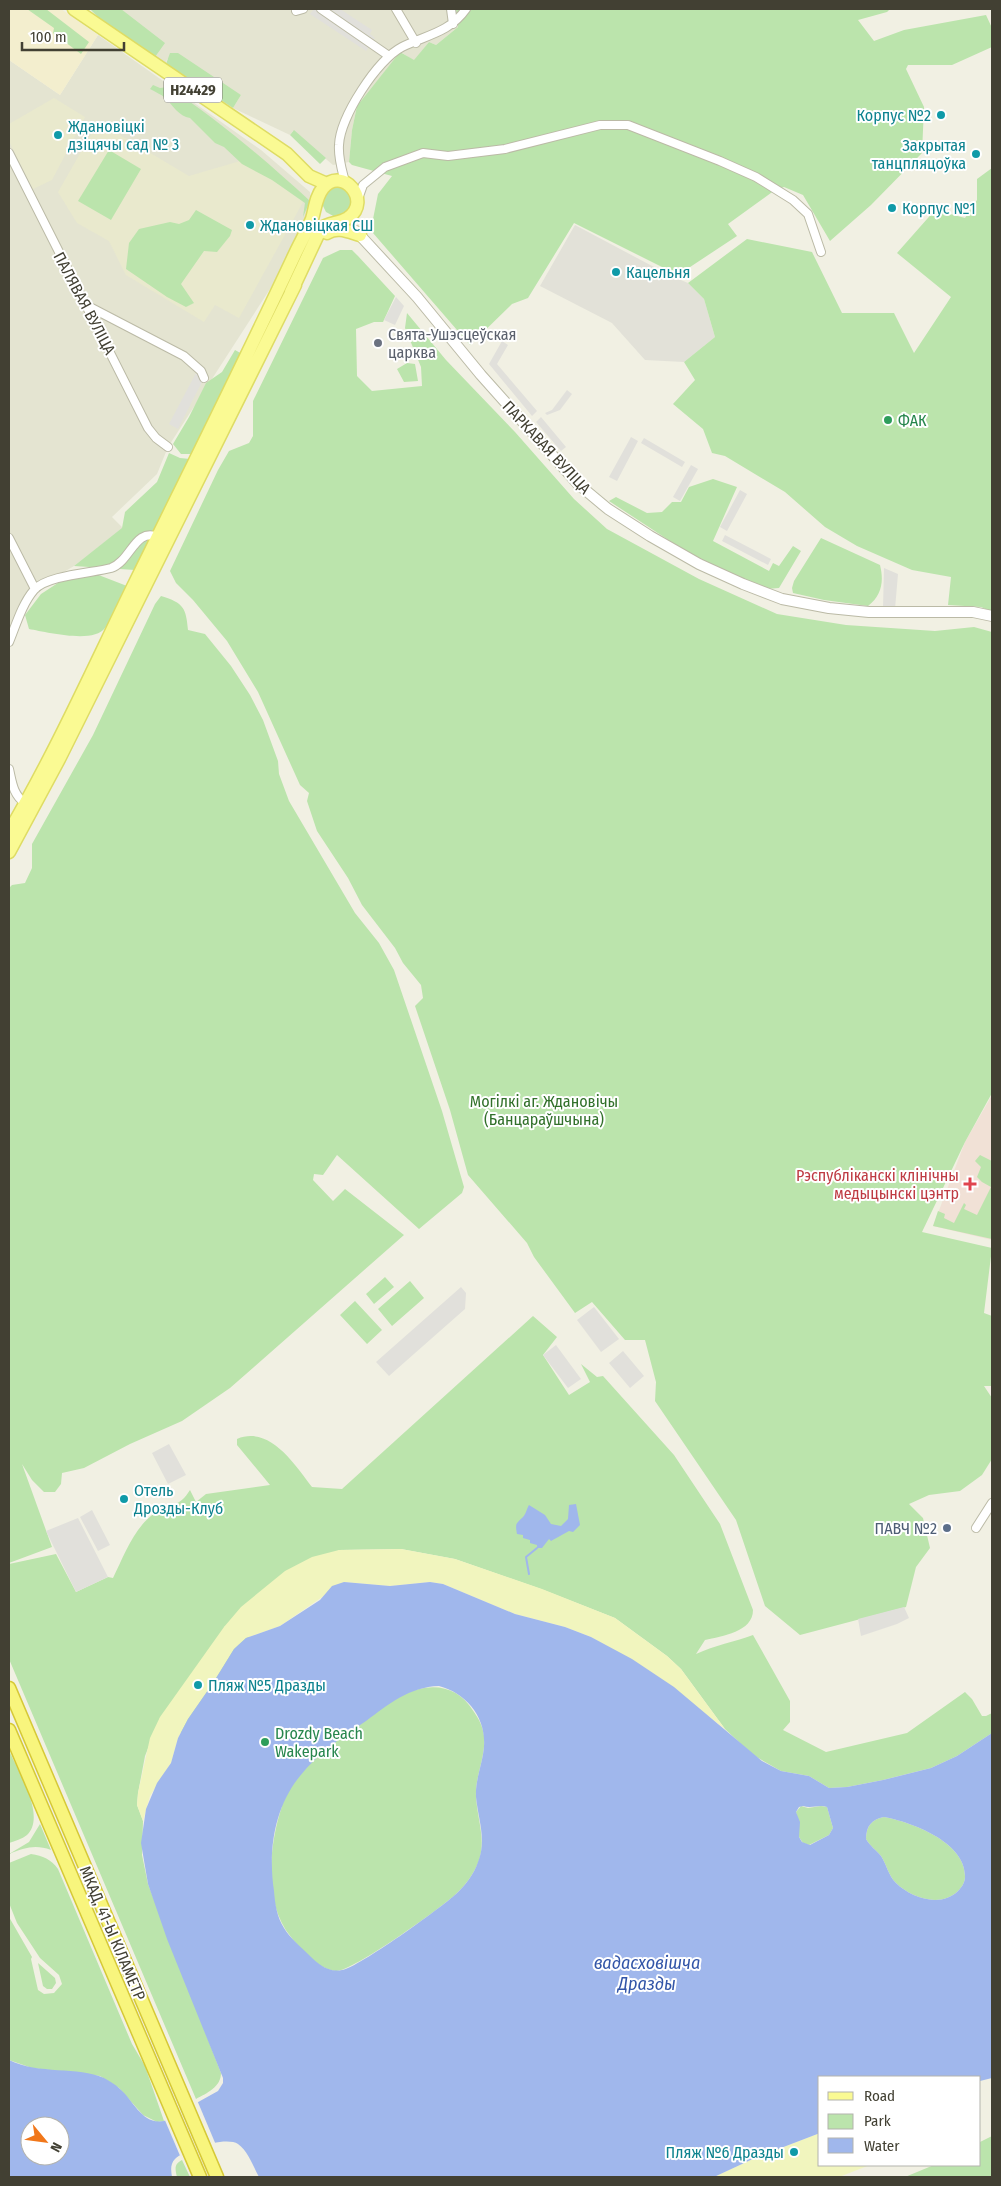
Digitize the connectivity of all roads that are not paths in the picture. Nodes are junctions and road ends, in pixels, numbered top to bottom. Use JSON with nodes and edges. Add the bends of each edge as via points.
{"nodes":[{"id":1,"x":74,"y":9,"type":"edge"},
{"id":2,"x":321,"y":9,"type":"edge"},
{"id":3,"x":396,"y":9,"type":"edge"},
{"id":4,"x":451,"y":9,"type":"edge"},
{"id":5,"x":466,"y":9,"type":"edge"},
{"id":6,"x":452,"y":24,"type":"junction"},
{"id":7,"x":416,"y":43,"type":"junction"},
{"id":8,"x":388,"y":56,"type":"junction"},
{"id":9,"x":9,"y":153,"type":"edge"},
{"id":10,"x":309,"y":176,"type":"junction"},
{"id":11,"x":346,"y":183,"type":"junction"},
{"id":12,"x":318,"y":198,"type":"junction"},
{"id":13,"x":354,"y":213,"type":"junction"},
{"id":14,"x":337,"y":222,"type":"junction"},
{"id":15,"x":360,"y":235,"type":"junction"},
{"id":16,"x":821,"y":252,"type":"dead end"},
{"id":17,"x":291,"y":292,"type":"junction"},
{"id":18,"x":84,"y":304,"type":"junction"},
{"id":19,"x":204,"y":378,"type":"dead end"},
{"id":20,"x":168,"y":446,"type":"dead end"},
{"id":21,"x":158,"y":537,"type":"junction"},
{"id":22,"x":9,"y":538,"type":"edge"},
{"id":23,"x":35,"y":588,"type":"junction"},
{"id":24,"x":992,"y":616,"type":"edge"},
{"id":25,"x":9,"y":642,"type":"edge"},
{"id":26,"x":9,"y":769,"type":"edge"},
{"id":27,"x":25,"y":803,"type":"junction"},
{"id":28,"x":13,"y":834,"type":"edge"},
{"id":29,"x":9,"y":852,"type":"edge"},
{"id":30,"x":992,"y":1503,"type":"edge"},
{"id":31,"x":976,"y":1528,"type":"dead end"},
{"id":32,"x":9,"y":1688,"type":"edge"},
{"id":33,"x":9,"y":1730,"type":"edge"},
{"id":34,"x":216,"y":2175,"type":"edge"},
{"id":35,"x":200,"y":2177,"type":"edge"}],
"edges":[{"from":1,"to":10,"type":"main road","number":"Н24429","via":[[287,154]]},
{"from":2,"to":8,"type":"street"},
{"from":3,"to":7,"type":"street"},
{"from":4,"to":6,"type":"street"},
{"from":5,"to":6,"type":"street"},
{"from":6,"to":7,"type":"street"},
{"from":7,"to":8,"type":"street"},
{"from":8,"to":11,"type":"street","via":[[343,123],[338,145]]},
{"from":9,"to":18,"type":"street","name":"ПАЛЯВАЯ ВУЛІЦА"},
{"from":10,"to":11,"type":"main road","number":"Н24429"},
{"from":10,"to":12,"type":"main road","number":"Н24429"},
{"from":11,"to":12,"type":"main road"},
{"from":11,"to":13,"type":"main road"},
{"from":11,"to":16,"type":"street","via":[[423,153],[448,156],[505,149],[600,125],[628,125],[756,177],[793,200],[808,214]]},
{"from":12,"to":14,"type":"main road","number":"Н24429","via":[[321,212]]},
{"from":12,"to":21,"type":"main road","via":[[312,220]]},
{"from":13,"to":14,"type":"main road"},
{"from":13,"to":15,"type":"street","name":"ПАРКАВАЯ ВУЛІЦА","number":"Н24429"},
{"from":14,"to":15,"type":"street","name":"ПАРКАВАЯ ВУЛІЦА","number":"Н24429"},
{"from":14,"to":17,"type":"main road","via":[[321,228]]},
{"from":15,"to":17,"type":"main road","via":[[336,230],[326,233]]},
{"from":15,"to":24,"type":"street","name":"ПАРКАВАЯ ВУЛІЦА","number":"Н24429","via":[[558,464],[597,501],[630,524],[699,564],[782,599],[869,612],[958,612]]},
{"from":17,"to":28,"type":"main road","via":[[59,759]]},
{"from":18,"to":19,"type":"street","via":[[184,356]]},
{"from":18,"to":20,"type":"street","name":"ПАЛЯВАЯ ВУЛІЦА","via":[[148,428]]},
{"from":21,"to":23,"type":"street","via":[[143,536],[112,568],[68,576]]},
{"from":21,"to":27,"type":"main road"},
{"from":22,"to":23,"type":"street"},
{"from":23,"to":25,"type":"street"},
{"from":26,"to":27,"type":"street","via":[[14,791]]},
{"from":27,"to":28,"type":"main road"},
{"from":28,"to":29,"type":"main road"},
{"from":30,"to":31,"type":"street"},
{"from":32,"to":34,"type":"highway","name":"МКАД, 41-Ы КІЛАМЕТР"},
{"from":33,"to":35,"type":"highway","name":"МКАД, 41-Ы КІЛАМЕТР"}]}
